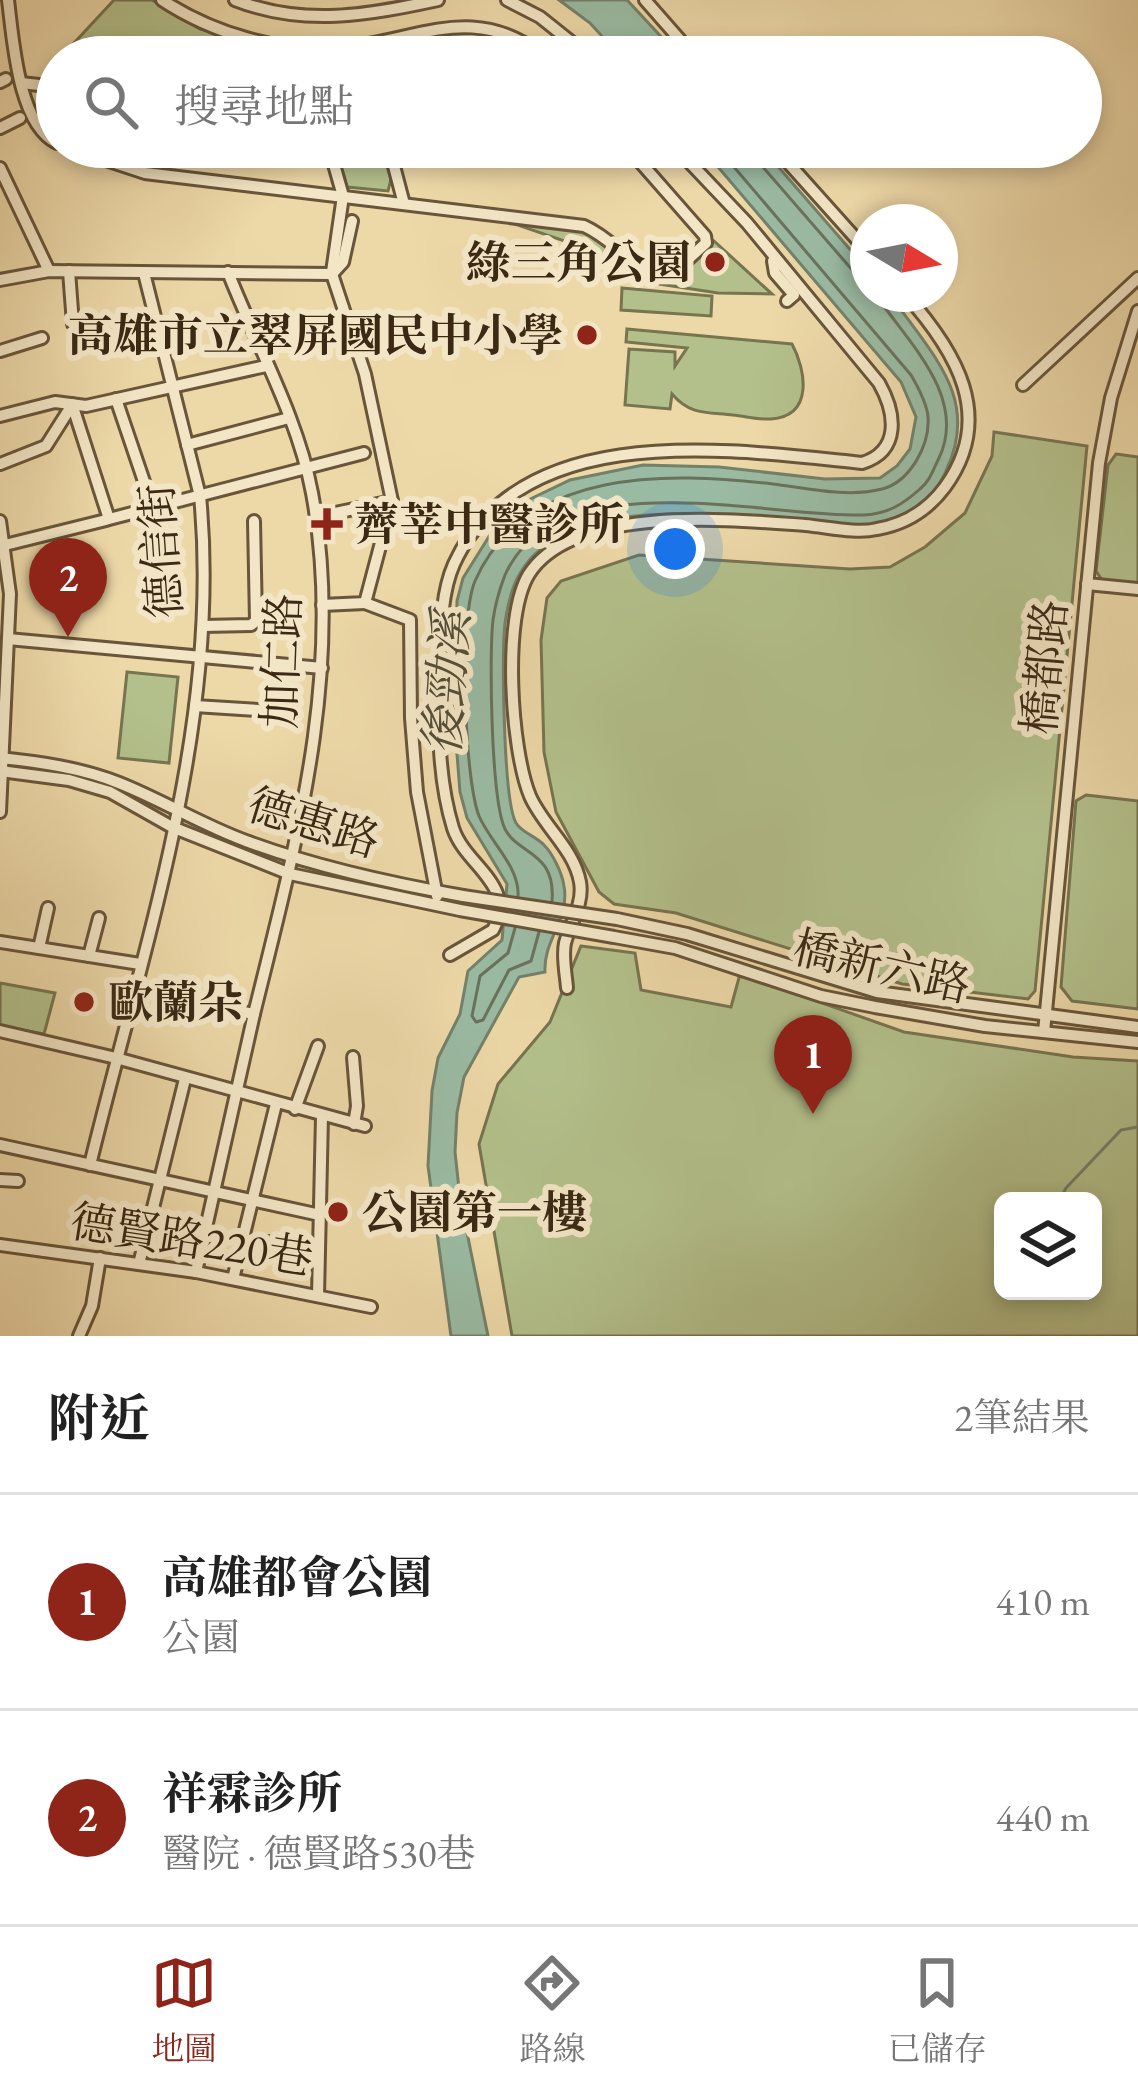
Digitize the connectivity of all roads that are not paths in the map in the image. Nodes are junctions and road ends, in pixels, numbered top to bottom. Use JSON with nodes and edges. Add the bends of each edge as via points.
{"nodes":[{"id":1,"x":8,"y":0,"type":"edge"},
{"id":2,"x":162,"y":0,"type":"edge"},
{"id":3,"x":236,"y":0,"type":"edge"},
{"id":4,"x":438,"y":0,"type":"edge"},
{"id":5,"x":507,"y":0,"type":"edge"},
{"id":6,"x":645,"y":0,"type":"edge"},
{"id":7,"x":240,"y":36,"type":"edge"},
{"id":8,"x":413,"y":36,"type":"edge"},
{"id":9,"x":511,"y":36,"type":"edge"},
{"id":10,"x":563,"y":36,"type":"edge"},
{"id":11,"x":677,"y":36,"type":"edge"},
{"id":12,"x":21,"y":83,"type":"junction"},
{"id":13,"x":36,"y":85,"type":"edge"},
{"id":14,"x":20,"y":118,"type":"dead end"},
{"id":15,"x":36,"y":122,"type":"edge"},
{"id":16,"x":0,"y":128,"type":"edge"},
{"id":17,"x":0,"y":168,"type":"edge"},
{"id":18,"x":132,"y":168,"type":"edge"},
{"id":19,"x":335,"y":168,"type":"edge"},
{"id":20,"x":394,"y":168,"type":"edge"},
{"id":21,"x":645,"y":168,"type":"edge"},
{"id":22,"x":695,"y":168,"type":"edge"},
{"id":23,"x":793,"y":168,"type":"edge"},
{"id":24,"x":13,"y":195,"type":"junction"},
{"id":25,"x":343,"y":196,"type":"junction"},
{"id":26,"x":0,"y":201,"type":"edge"},
{"id":27,"x":404,"y":204,"type":"junction"},
{"id":28,"x":352,"y":221,"type":"dead end"},
{"id":29,"x":850,"y":232,"type":"edge"},
{"id":30,"x":772,"y":256,"type":"junction"},
{"id":31,"x":49,"y":271,"type":"junction"},
{"id":32,"x":69,"y":272,"type":"junction"},
{"id":33,"x":228,"y":272,"type":"junction"},
{"id":34,"x":144,"y":273,"type":"junction"},
{"id":35,"x":332,"y":273,"type":"junction"},
{"id":36,"x":1138,"y":278,"type":"edge"},
{"id":37,"x":0,"y":280,"type":"edge"},
{"id":38,"x":787,"y":301,"type":"dead end"},
{"id":39,"x":1138,"y":310,"type":"edge"},
{"id":40,"x":918,"y":312,"type":"edge"},
{"id":41,"x":73,"y":324,"type":"dead end"},
{"id":42,"x":42,"y":338,"type":"dead end"},
{"id":43,"x":0,"y":351,"type":"edge"},
{"id":44,"x":266,"y":366,"type":"junction"},
{"id":45,"x":1022,"y":385,"type":"dead end"},
{"id":46,"x":172,"y":387,"type":"junction"},
{"id":47,"x":116,"y":399,"type":"junction"},
{"id":48,"x":72,"y":404,"type":"junction"},
{"id":49,"x":0,"y":416,"type":"edge"},
{"id":50,"x":289,"y":418,"type":"junction"},
{"id":51,"x":187,"y":445,"type":"junction"},
{"id":52,"x":364,"y":453,"type":"dead end"},
{"id":53,"x":0,"y":464,"type":"edge"},
{"id":54,"x":307,"y":467,"type":"junction"},
{"id":55,"x":200,"y":496,"type":"junction"},
{"id":56,"x":392,"y":500,"type":"junction"},
{"id":57,"x":153,"y":508,"type":"junction"},
{"id":58,"x":316,"y":517,"type":"junction"},
{"id":59,"x":0,"y":520,"type":"edge"},
{"id":60,"x":108,"y":520,"type":"junction"},
{"id":61,"x":254,"y":521,"type":"dead end"},
{"id":62,"x":5,"y":545,"type":"junction"},
{"id":63,"x":1087,"y":584,"type":"junction"},
{"id":64,"x":1138,"y":589,"type":"edge"},
{"id":65,"x":365,"y":603,"type":"junction"},
{"id":66,"x":322,"y":605,"type":"junction"},
{"id":67,"x":203,"y":626,"type":"junction"},
{"id":68,"x":8,"y":639,"type":"junction"},
{"id":69,"x":201,"y":659,"type":"junction"},
{"id":70,"x":322,"y":668,"type":"junction"},
{"id":71,"x":195,"y":706,"type":"junction"},
{"id":72,"x":258,"y":710,"type":"dead end"},
{"id":73,"x":2,"y":765,"type":"edge"},
{"id":74,"x":0,"y":812,"type":"edge"},
{"id":75,"x":175,"y":812,"type":"junction"},
{"id":76,"x":172,"y":827,"type":"junction"},
{"id":77,"x":294,"y":858,"type":"junction"},
{"id":78,"x":290,"y":874,"type":"junction"},
{"id":79,"x":438,"y":891,"type":"junction"},
{"id":80,"x":435,"y":906,"type":"junction"},
{"id":81,"x":48,"y":908,"type":"dead end"},
{"id":82,"x":99,"y":918,"type":"dead end"},
{"id":83,"x":616,"y":919,"type":"joint"},
{"id":84,"x":614,"y":937,"type":"joint"},
{"id":85,"x":0,"y":942,"type":"edge"},
{"id":86,"x":39,"y":948,"type":"junction"},
{"id":87,"x":449,"y":955,"type":"dead end"},
{"id":88,"x":89,"y":956,"type":"junction"},
{"id":89,"x":140,"y":964,"type":"junction"},
{"id":90,"x":567,"y":988,"type":"dead end"},
{"id":91,"x":174,"y":999,"type":"dead end"},
{"id":92,"x":254,"y":1014,"type":"junction"},
{"id":93,"x":1047,"y":1017,"type":"junction"},
{"id":94,"x":1138,"y":1028,"type":"edge"},
{"id":95,"x":0,"y":1031,"type":"edge"},
{"id":96,"x":1045,"y":1033,"type":"junction"},
{"id":97,"x":1138,"y":1042,"type":"edge"},
{"id":98,"x":318,"y":1046,"type":"dead end"},
{"id":99,"x":353,"y":1057,"type":"dead end"},
{"id":100,"x":116,"y":1058,"type":"junction"},
{"id":101,"x":185,"y":1078,"type":"junction"},
{"id":102,"x":236,"y":1094,"type":"junction"},
{"id":103,"x":276,"y":1104,"type":"junction"},
{"id":104,"x":295,"y":1109,"type":"junction"},
{"id":105,"x":322,"y":1116,"type":"junction"},
{"id":106,"x":0,"y":1144,"type":"edge"},
{"id":107,"x":90,"y":1165,"type":"junction"},
{"id":108,"x":0,"y":1180,"type":"edge"},
{"id":109,"x":160,"y":1180,"type":"junction"},
{"id":110,"x":18,"y":1181,"type":"dead end"},
{"id":111,"x":214,"y":1193,"type":"junction"},
{"id":112,"x":252,"y":1201,"type":"junction"},
{"id":113,"x":320,"y":1215,"type":"junction"},
{"id":114,"x":270,"y":1242,"type":"dead end"},
{"id":115,"x":0,"y":1245,"type":"edge"},
{"id":116,"x":319,"y":1250,"type":"junction"},
{"id":117,"x":100,"y":1258,"type":"junction"},
{"id":118,"x":139,"y":1264,"type":"junction"},
{"id":119,"x":196,"y":1272,"type":"junction"},
{"id":120,"x":233,"y":1279,"type":"junction"},
{"id":121,"x":318,"y":1296,"type":"junction"},
{"id":122,"x":371,"y":1307,"type":"dead end"},
{"id":123,"x":79,"y":1336,"type":"edge"}],
"edges":[{"from":1,"to":12,"type":"street"},
{"from":2,"to":7,"type":"street"},
{"from":3,"to":4,"type":"street","via":[[314,18]]},
{"from":5,"to":10,"type":"street"},
{"from":6,"to":11,"type":"street"},
{"from":8,"to":9,"type":"street","via":[[484,25]]},
{"from":12,"to":13,"type":"street"},
{"from":12,"to":15,"type":"street"},
{"from":14,"to":16,"type":"street"},
{"from":17,"to":24,"type":"street"},
{"from":18,"to":25,"type":"street"},
{"from":19,"to":25,"type":"street"},
{"from":20,"to":27,"type":"street"},
{"from":21,"to":27,"type":"street","via":[[706,239],[683,268],[638,268],[584,226]]},
{"from":22,"to":30,"type":"street"},
{"from":23,"to":29,"type":"street"},
{"from":24,"to":26,"type":"street"},
{"from":24,"to":31,"type":"street"},
{"from":25,"to":27,"type":"street"},
{"from":25,"to":35,"type":"street"},
{"from":28,"to":35,"type":"street","via":[[343,262]]},
{"from":30,"to":38,"type":"street","via":[[794,295]]},
{"from":30,"to":87,"type":"street","via":[[879,382],[891,413],[890,442],[862,463],[676,449],[631,454],[530,484],[484,519],[454,564],[445,601],[441,757],[455,834],[493,881],[500,906],[493,930]]},
{"from":31,"to":32,"type":"street"},
{"from":31,"to":37,"type":"street"},
{"from":32,"to":34,"type":"street"},
{"from":32,"to":41,"type":"street"},
{"from":33,"to":34,"type":"street"},
{"from":33,"to":35,"type":"street"},
{"from":33,"to":44,"type":"street","name":"加仁路"},
{"from":34,"to":46,"type":"street","name":"德信街"},
{"from":35,"to":56,"type":"street","via":[[365,374]]},
{"from":36,"to":45,"type":"street"},
{"from":39,"to":63,"type":"street","name":"橋都路","via":[[1105,430]]},
{"from":40,"to":90,"type":"street","via":[[959,369],[970,412],[955,473],[911,519],[873,530],[730,519],[617,526],[545,556],[531,572],[515,613],[511,664],[531,800],[581,884],[564,947]]},
{"from":42,"to":43,"type":"street"},
{"from":44,"to":46,"type":"street"},
{"from":44,"to":50,"type":"street","name":"加仁路"},
{"from":46,"to":47,"type":"street"},
{"from":46,"to":51,"type":"street","name":"德信街"},
{"from":47,"to":48,"type":"street"},
{"from":47,"to":57,"type":"street"},
{"from":48,"to":49,"type":"street"},
{"from":48,"to":53,"type":"street","via":[[46,446]]},
{"from":48,"to":60,"type":"street"},
{"from":50,"to":51,"type":"street"},
{"from":50,"to":54,"type":"street","name":"加仁路"},
{"from":51,"to":55,"type":"street","name":"德信街"},
{"from":52,"to":54,"type":"street"},
{"from":54,"to":55,"type":"street"},
{"from":54,"to":58,"type":"street","name":"加仁路"},
{"from":55,"to":57,"type":"street"},
{"from":55,"to":67,"type":"street","name":"德信街"},
{"from":56,"to":58,"type":"street"},
{"from":56,"to":65,"type":"street"},
{"from":57,"to":60,"type":"street"},
{"from":58,"to":66,"type":"street","name":"加仁路"},
{"from":59,"to":62,"type":"street"},
{"from":60,"to":62,"type":"street"},
{"from":61,"to":67,"type":"street","via":[[256,621]]},
{"from":62,"to":68,"type":"street"},
{"from":63,"to":64,"type":"street"},
{"from":63,"to":93,"type":"street","name":"橋都路"},
{"from":65,"to":66,"type":"street"},
{"from":65,"to":79,"type":"street","via":[[410,620],[416,792]]},
{"from":66,"to":70,"type":"street","name":"加仁路"},
{"from":67,"to":69,"type":"street","name":"德信街"},
{"from":68,"to":69,"type":"street"},
{"from":68,"to":73,"type":"street"},
{"from":69,"to":70,"type":"street"},
{"from":69,"to":71,"type":"street","name":"德信街"},
{"from":70,"to":77,"type":"street","name":"加仁路"},
{"from":71,"to":72,"type":"street"},
{"from":71,"to":75,"type":"street","name":"德信街"},
{"from":73,"to":74,"type":"street"},
{"from":73,"to":75,"type":"street","name":"德惠路","via":[[114,781]]},
{"from":73,"to":76,"type":"street","name":"德惠路","via":[[110,792]]},
{"from":75,"to":76,"type":"street","name":"德信街"},
{"from":75,"to":77,"type":"street","name":"德惠路"},
{"from":76,"to":78,"type":"street","name":"德惠路"},
{"from":76,"to":89,"type":"street","name":"德信街"},
{"from":77,"to":78,"type":"street","name":"加仁路"},
{"from":77,"to":79,"type":"street","name":"德惠路"},
{"from":78,"to":80,"type":"street","name":"德惠路"},
{"from":78,"to":92,"type":"street","name":"加仁路"},
{"from":79,"to":80,"type":"street"},
{"from":79,"to":83,"type":"street","name":"德惠路","bridge":true},
{"from":80,"to":84,"type":"street","name":"德惠路","bridge":true},
{"from":81,"to":86,"type":"street"},
{"from":82,"to":88,"type":"street"},
{"from":83,"to":93,"type":"street","name":"橋新六路","via":[[877,992]]},
{"from":84,"to":96,"type":"street","name":"橋新六路","via":[[713,958],[820,996]]},
{"from":85,"to":86,"type":"street"},
{"from":86,"to":88,"type":"street"},
{"from":88,"to":89,"type":"street"},
{"from":89,"to":100,"type":"street","name":"德信街"},
{"from":91,"to":92,"type":"street"},
{"from":92,"to":102,"type":"street","name":"加仁路"},
{"from":93,"to":94,"type":"street","name":"橋新六路"},
{"from":93,"to":96,"type":"street","name":"橋都路"},
{"from":95,"to":100,"type":"street"},
{"from":96,"to":97,"type":"street","name":"橋新六路"},
{"from":98,"to":104,"type":"street"},
{"from":99,"to":105,"type":"street","via":[[359,1125]]},
{"from":100,"to":101,"type":"street"},
{"from":100,"to":107,"type":"street","name":"德信街"},
{"from":101,"to":102,"type":"street"},
{"from":101,"to":109,"type":"street"},
{"from":102,"to":103,"type":"street"},
{"from":102,"to":111,"type":"street","name":"加仁路"},
{"from":103,"to":104,"type":"street"},
{"from":103,"to":112,"type":"street"},
{"from":104,"to":105,"type":"street"},
{"from":105,"to":113,"type":"street"},
{"from":106,"to":107,"type":"street"},
{"from":107,"to":109,"type":"street"},
{"from":108,"to":110,"type":"street"},
{"from":109,"to":111,"type":"street"},
{"from":109,"to":118,"type":"street"},
{"from":111,"to":112,"type":"street"},
{"from":111,"to":119,"type":"street","name":"加仁路"},
{"from":112,"to":113,"type":"street"},
{"from":112,"to":120,"type":"street"},
{"from":113,"to":116,"type":"street"},
{"from":114,"to":116,"type":"street"},
{"from":115,"to":117,"type":"street","name":"德賢路220巷"},
{"from":116,"to":121,"type":"street"},
{"from":117,"to":118,"type":"street","name":"德賢路220巷"},
{"from":117,"to":123,"type":"street"},
{"from":118,"to":119,"type":"street","name":"德賢路220巷"},
{"from":119,"to":120,"type":"street","name":"德賢路220巷"},
{"from":120,"to":121,"type":"street","name":"德賢路220巷"},
{"from":121,"to":122,"type":"street","name":"德賢路220巷"}]}
